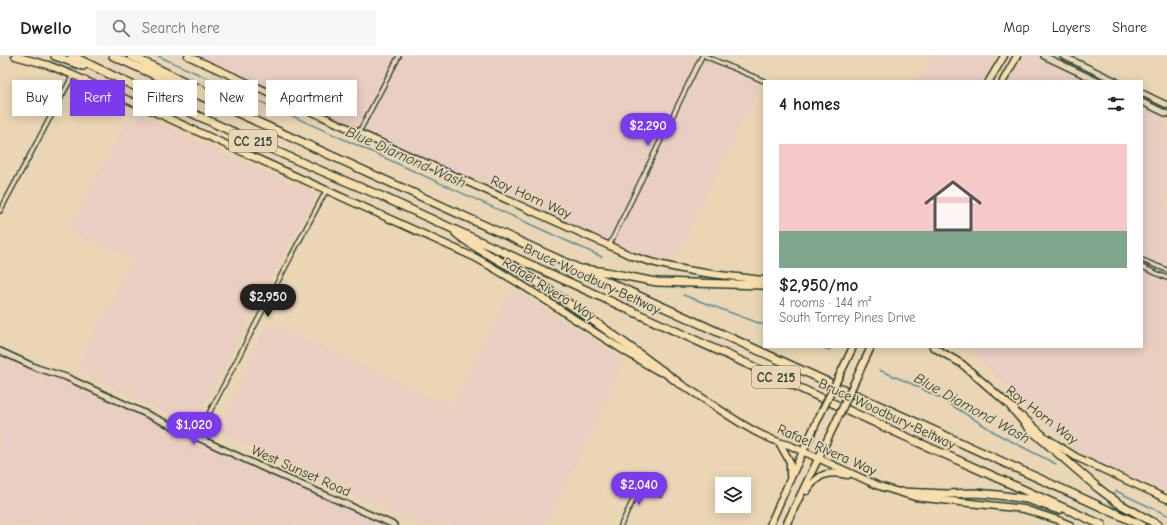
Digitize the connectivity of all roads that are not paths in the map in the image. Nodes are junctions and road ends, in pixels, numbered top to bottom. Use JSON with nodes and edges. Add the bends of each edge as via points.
{"nodes":[{"id":1,"x":15,"y":56,"type":"edge"},
{"id":2,"x":55,"y":56,"type":"edge"},
{"id":3,"x":72,"y":56,"type":"edge"},
{"id":4,"x":113,"y":56,"type":"edge"},
{"id":5,"x":131,"y":56,"type":"edge"},
{"id":6,"x":188,"y":56,"type":"edge"},
{"id":7,"x":399,"y":56,"type":"edge"},
{"id":8,"x":702,"y":56,"type":"edge"},
{"id":9,"x":705,"y":56,"type":"edge"},
{"id":10,"x":1004,"y":56,"type":"edge"},
{"id":11,"x":1017,"y":56,"type":"edge"},
{"id":12,"x":1044,"y":56,"type":"edge"},
{"id":13,"x":1063,"y":56,"type":"edge"},
{"id":14,"x":1095,"y":71,"type":"junction"},
{"id":15,"x":73,"y":74,"type":"junction"},
{"id":16,"x":1091,"y":78,"type":"junction"},
{"id":17,"x":990,"y":80,"type":"edge"},
{"id":18,"x":1004,"y":80,"type":"edge"},
{"id":19,"x":1095,"y":80,"type":"edge"},
{"id":20,"x":1114,"y":80,"type":"edge"},
{"id":21,"x":763,"y":81,"type":"edge"},
{"id":22,"x":127,"y":83,"type":"junction"},
{"id":23,"x":205,"y":93,"type":"edge"},
{"id":24,"x":1143,"y":93,"type":"edge"},
{"id":25,"x":205,"y":99,"type":"edge"},
{"id":26,"x":1143,"y":102,"type":"edge"},
{"id":27,"x":1167,"y":105,"type":"edge"},
{"id":28,"x":1167,"y":114,"type":"edge"},
{"id":29,"x":242,"y":116,"type":"edge"},
{"id":30,"x":358,"y":134,"type":"junction"},
{"id":31,"x":326,"y":191,"type":"junction"},
{"id":32,"x":0,"y":211,"type":"edge"},
{"id":33,"x":450,"y":228,"type":"junction"},
{"id":34,"x":609,"y":246,"type":"junction"},
{"id":35,"x":1143,"y":260,"type":"edge"},
{"id":36,"x":1143,"y":267,"type":"edge"},
{"id":37,"x":577,"y":268,"type":"junction"},
{"id":38,"x":1167,"y":270,"type":"edge"},
{"id":39,"x":1167,"y":278,"type":"edge"},
{"id":40,"x":763,"y":280,"type":"edge"},
{"id":41,"x":763,"y":285,"type":"edge"},
{"id":42,"x":853,"y":348,"type":"edge"},
{"id":43,"x":871,"y":348,"type":"edge"},
{"id":44,"x":935,"y":348,"type":"edge"},
{"id":45,"x":0,"y":351,"type":"edge"},
{"id":46,"x":679,"y":383,"type":"junction"},
{"id":47,"x":1011,"y":407,"type":"junction"},
{"id":48,"x":196,"y":438,"type":"junction"},
{"id":49,"x":780,"y":444,"type":"junction"},
{"id":50,"x":803,"y":452,"type":"junction"},
{"id":51,"x":818,"y":459,"type":"junction"},
{"id":52,"x":857,"y":477,"type":"junction"},
{"id":53,"x":788,"y":484,"type":"junction"},
{"id":54,"x":901,"y":492,"type":"junction"},
{"id":55,"x":660,"y":496,"type":"dead end"},
{"id":56,"x":1167,"y":499,"type":"edge"},
{"id":57,"x":394,"y":525,"type":"edge"},
{"id":58,"x":621,"y":525,"type":"edge"},
{"id":59,"x":770,"y":525,"type":"edge"},
{"id":60,"x":787,"y":525,"type":"edge"},
{"id":61,"x":1070,"y":525,"type":"edge"},
{"id":62,"x":1092,"y":525,"type":"edge"},
{"id":63,"x":1102,"y":525,"type":"edge"},
{"id":64,"x":1141,"y":525,"type":"edge"},
{"id":65,"x":1158,"y":525,"type":"edge"}],
"edges":[{"from":1,"to":15,"type":"main road","name":"Rafael Rivera Way"},
{"from":2,"to":22,"type":"highway"},
{"from":3,"to":22,"type":"highway","name":"Bruce Woodbury Beltway","number":"CC 215"},
{"from":4,"to":25,"type":"highway","name":"Bruce Woodbury Beltway","number":"CC 215"},
{"from":5,"to":23,"type":"highway"},
{"from":6,"to":30,"type":"main road","name":"Roy Horn Way"},
{"from":7,"to":30,"type":"street"},
{"from":8,"to":34,"type":"street"},
{"from":9,"to":21,"type":"street"},
{"from":10,"to":17,"type":"main road"},
{"from":11,"to":18,"type":"main road"},
{"from":12,"to":16,"type":"main road"},
{"from":13,"to":14,"type":"main road"},
{"from":14,"to":16,"type":"main road"},
{"from":14,"to":20,"type":"main road"},
{"from":15,"to":31,"type":"main road","name":"Rafael Rivera Way"},
{"from":15,"to":32,"type":"street"},
{"from":16,"to":19,"type":"main road"},
{"from":22,"to":33,"type":"highway","name":"Bruce Woodbury Beltway","number":"CC 215"},
{"from":24,"to":27,"type":"main road"},
{"from":26,"to":28,"type":"main road"},
{"from":29,"to":37,"type":"highway","name":"Bruce Woodbury Beltway","number":"CC 215"},
{"from":30,"to":34,"type":"main road","name":"Roy Horn Way"},
{"from":31,"to":46,"type":"main road","name":"Rafael Rivera Way","via":[[494,268],[629,355]]},
{"from":31,"to":48,"type":"street"},
{"from":33,"to":46,"type":"highway","via":[[464,240],[547,289]]},
{"from":33,"to":63,"type":"highway","name":"Bruce Woodbury Beltway","number":"CC 215"},
{"from":34,"to":40,"type":"main road","name":"Roy Horn Way","via":[[654,264]]},
{"from":35,"to":38,"type":"street"},
{"from":36,"to":39,"type":"street"},
{"from":37,"to":41,"type":"highway","via":[[657,282]]},
{"from":37,"to":64,"type":"highway","name":"Bruce Woodbury Beltway","number":"CC 215"},
{"from":42,"to":50,"type":"main road","bridge":true},
{"from":43,"to":51,"type":"main road","bridge":true},
{"from":44,"to":47,"type":"main road","name":"Roy Horn Way","via":[[962,364]]},
{"from":45,"to":48,"type":"main road","name":"West Sunset Road","via":[[37,368],[66,377]]},
{"from":46,"to":49,"type":"main road","name":"Rafael Rivera Way","via":[[741,424]]},
{"from":47,"to":56,"type":"main road","name":"Roy Horn Way","via":[[1067,451]]},
{"from":47,"to":65,"type":"highway","via":[[1030,428],[1098,488],[1118,503]]},
{"from":48,"to":57,"type":"main road","name":"West Sunset Road"},
{"from":49,"to":50,"type":"main road","name":"Rafael Rivera Way","via":[[789,445]]},
{"from":49,"to":53,"type":"main road","via":[[791,468]]},
{"from":50,"to":51,"type":"main road","name":"Rafael Rivera Way"},
{"from":50,"to":53,"type":"main road"},
{"from":51,"to":52,"type":"main road","name":"Rafael Rivera Way"},
{"from":51,"to":60,"type":"main road"},
{"from":52,"to":54,"type":"main road","name":"Rafael Rivera Way"},
{"from":52,"to":60,"type":"main road","via":[[833,472],[819,477],[810,485],[794,518]]},
{"from":53,"to":59,"type":"main road"},
{"from":54,"to":61,"type":"main road","name":"Rafael Rivera Way","via":[[915,497],[1024,509]]},
{"from":54,"to":62,"type":"highway","via":[[1011,496],[1058,510]]},
{"from":55,"to":58,"type":"street","via":[[643,489],[638,490]]}]}
